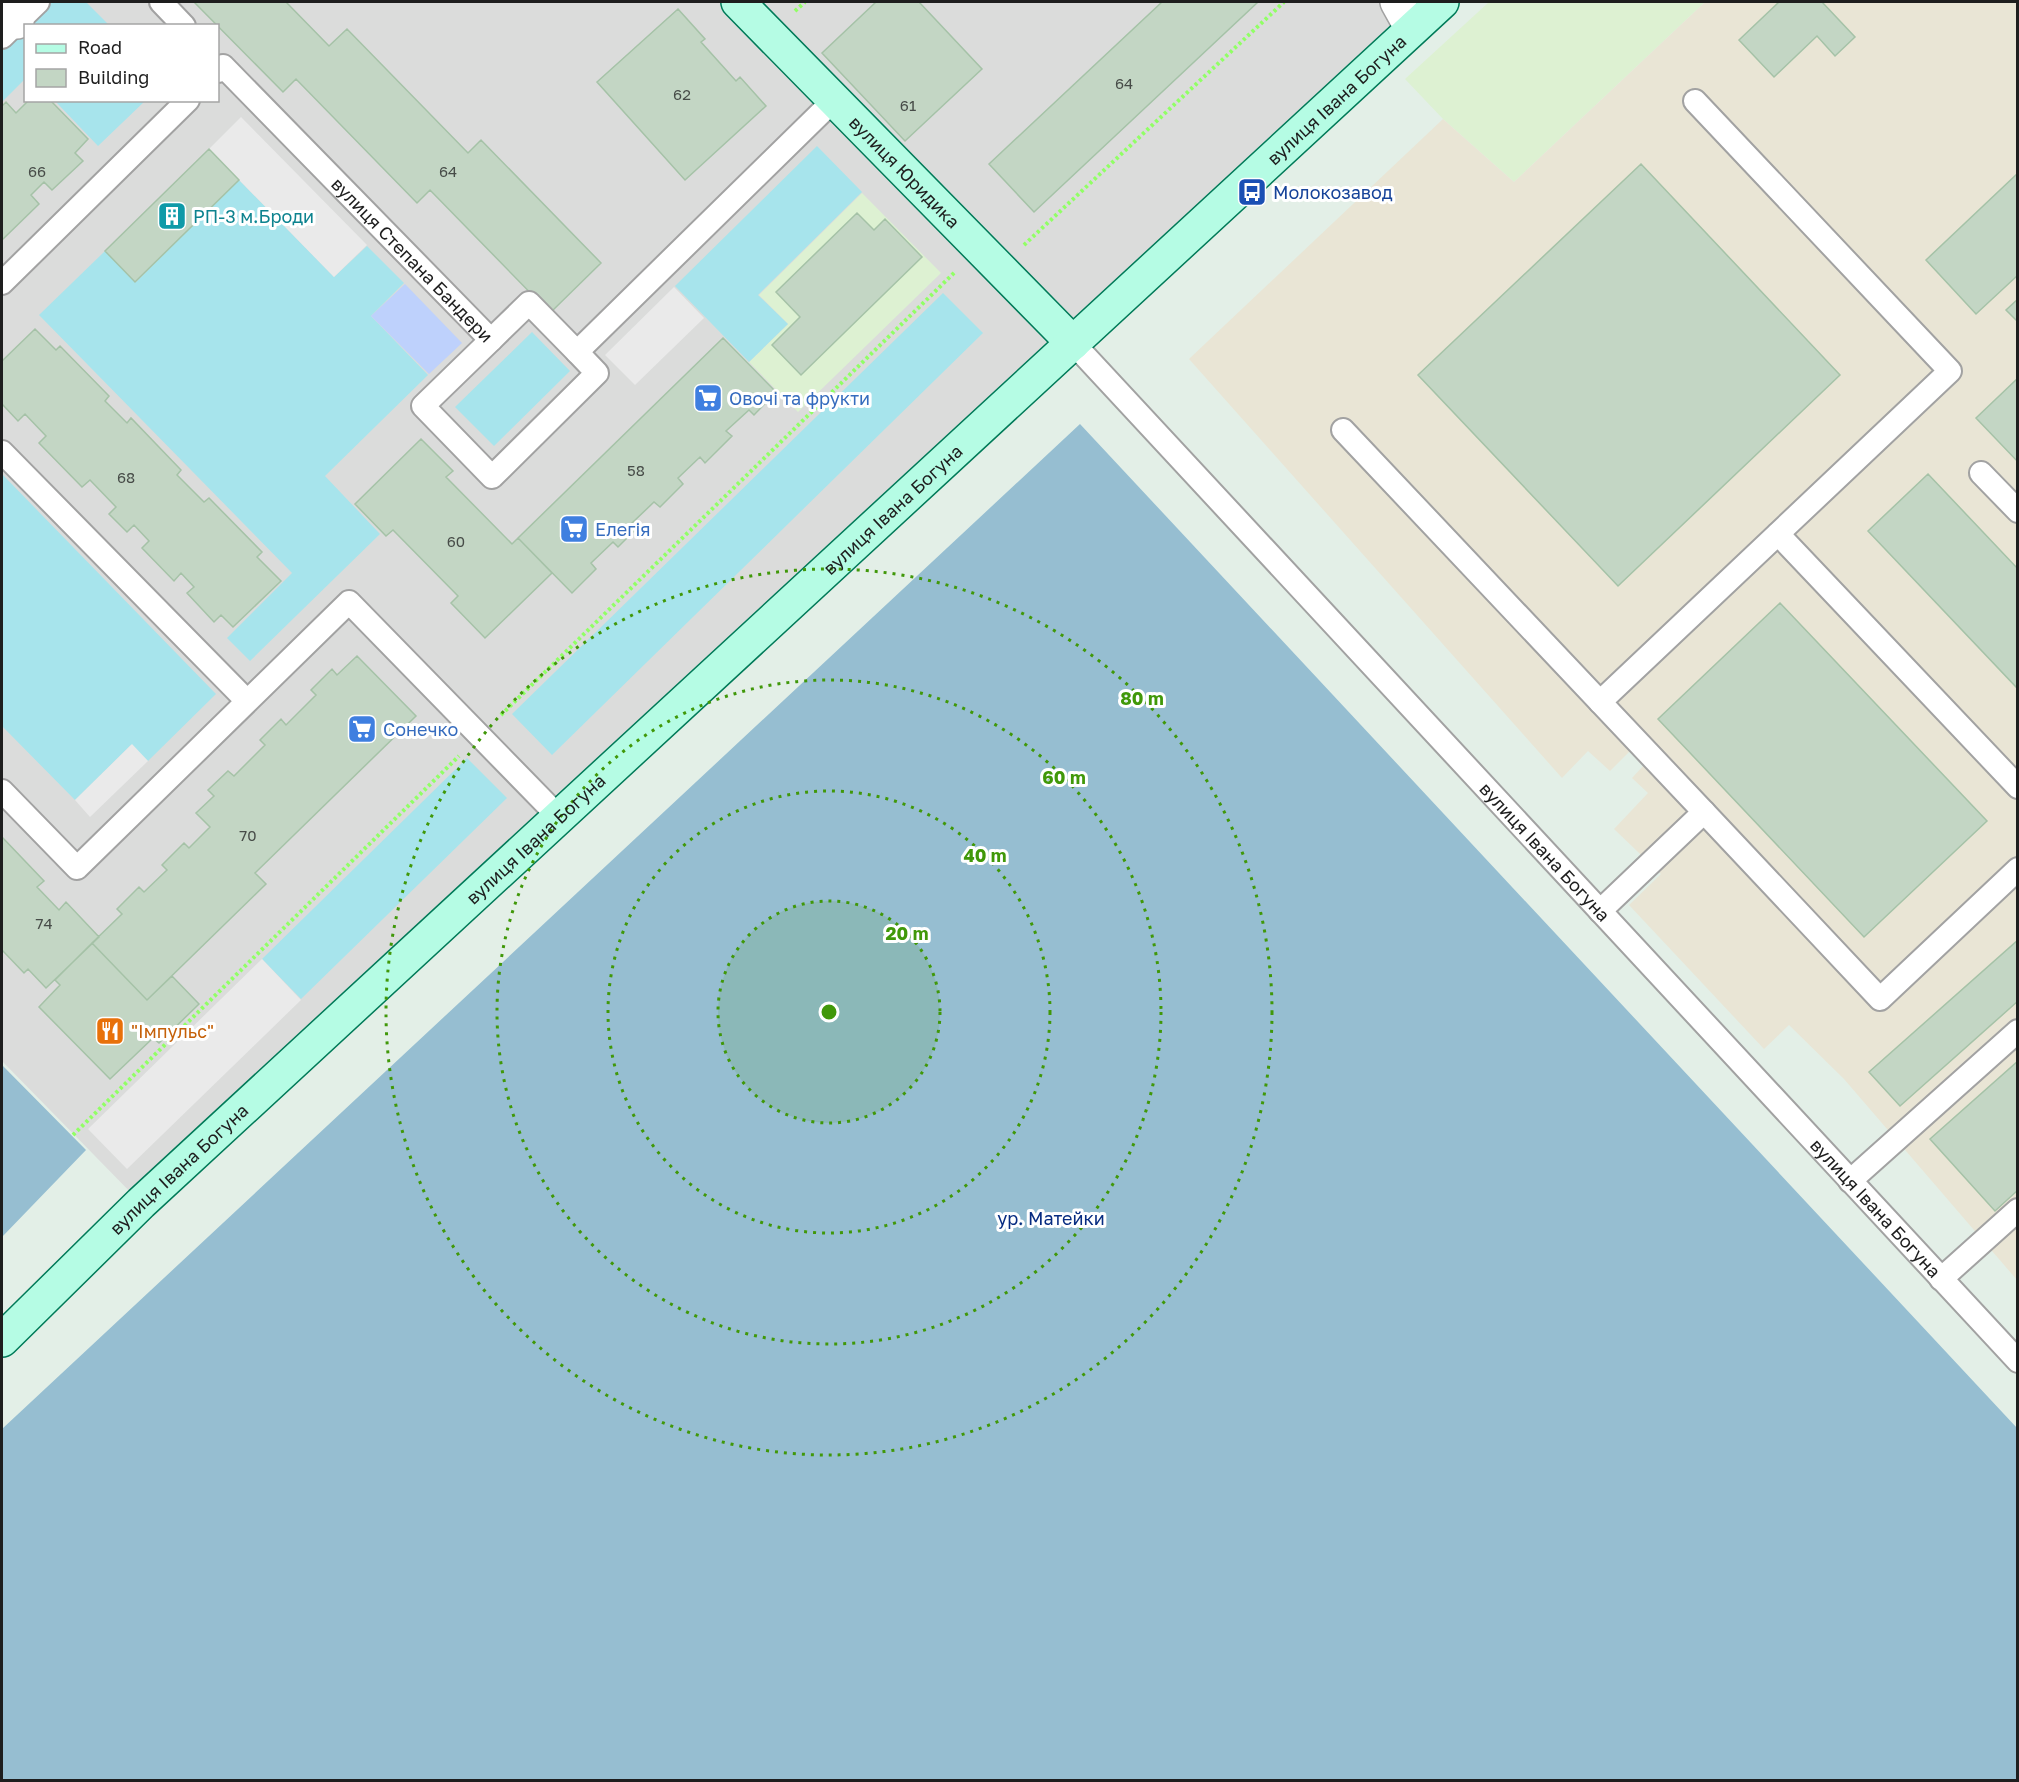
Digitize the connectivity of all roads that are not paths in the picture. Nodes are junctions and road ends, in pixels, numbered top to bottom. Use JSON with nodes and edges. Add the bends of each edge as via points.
{"nodes":[{"id":1,"x":161,"y":2,"type":"edge"},
{"id":2,"x":738,"y":2,"type":"edge"},
{"id":3,"x":1442,"y":2,"type":"edge"},
{"id":4,"x":1405,"y":15,"type":"edge"},
{"id":5,"x":182,"y":24,"type":"edge"},
{"id":6,"x":220,"y":66,"type":"edge"},
{"id":7,"x":834,"y":100,"type":"junction"},
{"id":8,"x":1695,"y":101,"type":"dead end"},
{"id":9,"x":186,"y":102,"type":"edge"},
{"id":10,"x":2,"y":283,"type":"edge"},
{"id":11,"x":491,"y":340,"type":"junction"},
{"id":12,"x":1072,"y":343,"type":"junction"},
{"id":13,"x":577,"y":352,"type":"junction"},
{"id":14,"x":1343,"y":430,"type":"dead end"},
{"id":15,"x":2,"y":452,"type":"edge"},
{"id":16,"x":1981,"y":473,"type":"dead end"},
{"id":17,"x":2018,"y":511,"type":"edge"},
{"id":18,"x":1778,"y":534,"type":"junction"},
{"id":19,"x":248,"y":701,"type":"junction"},
{"id":20,"x":1600,"y":702,"type":"junction"},
{"id":21,"x":2018,"y":788,"type":"edge"},
{"id":22,"x":2,"y":791,"type":"edge"},
{"id":23,"x":1704,"y":812,"type":"junction"},
{"id":24,"x":559,"y":817,"type":"junction"},
{"id":25,"x":2018,"y":869,"type":"edge"},
{"id":26,"x":1600,"y":911,"type":"junction"},
{"id":27,"x":2018,"y":1031,"type":"edge"},
{"id":28,"x":1850,"y":1181,"type":"junction"},
{"id":29,"x":2018,"y":1210,"type":"edge"},
{"id":30,"x":1941,"y":1279,"type":"junction"},
{"id":31,"x":2,"y":1340,"type":"edge"},
{"id":32,"x":2018,"y":1361,"type":"edge"}],
"edges":[{"from":1,"to":5,"type":"lane"},
{"from":2,"to":7,"type":"main road","name":"вулиця Юридика"},
{"from":3,"to":4,"type":"main road","name":"вулиця Івана Богуна"},
{"from":4,"to":12,"type":"main road","name":"вулиця Івана Богуна"},
{"from":6,"to":11,"type":"lane","name":"вулиця Степана Бандери"},
{"from":7,"to":12,"type":"main road","name":"вулиця Юридика"},
{"from":7,"to":13,"type":"lane"},
{"from":8,"to":18,"type":"lane","via":[[1950,371]]},
{"from":9,"to":10,"type":"lane"},
{"from":11,"to":13,"type":"lane","name":"вулиця Степана Бандери","via":[[529,303]]},
{"from":11,"to":13,"type":"lane","via":[[423,406],[492,477],[597,373]]},
{"from":12,"to":24,"type":"main road","name":"вулиця Івана Богуна"},
{"from":12,"to":26,"type":"lane","name":"вулиця Івана Богуна"},
{"from":14,"to":20,"type":"lane"},
{"from":15,"to":19,"type":"lane"},
{"from":16,"to":17,"type":"lane"},
{"from":18,"to":20,"type":"lane"},
{"from":18,"to":21,"type":"lane"},
{"from":19,"to":22,"type":"lane","via":[[77,868]]},
{"from":19,"to":24,"type":"lane","via":[[349,602]]},
{"from":20,"to":23,"type":"lane"},
{"from":23,"to":25,"type":"lane","via":[[1880,999]]},
{"from":23,"to":26,"type":"lane"},
{"from":24,"to":31,"type":"main road","name":"вулиця Івана Богуна","via":[[141,1203]]},
{"from":26,"to":28,"type":"lane","name":"вулиця Івана Богуна"},
{"from":27,"to":28,"type":"lane"},
{"from":28,"to":30,"type":"lane","name":"вулиця Івана Богуна"},
{"from":29,"to":30,"type":"lane"},
{"from":30,"to":32,"type":"lane","name":"вулиця Івана Богуна"}]}
